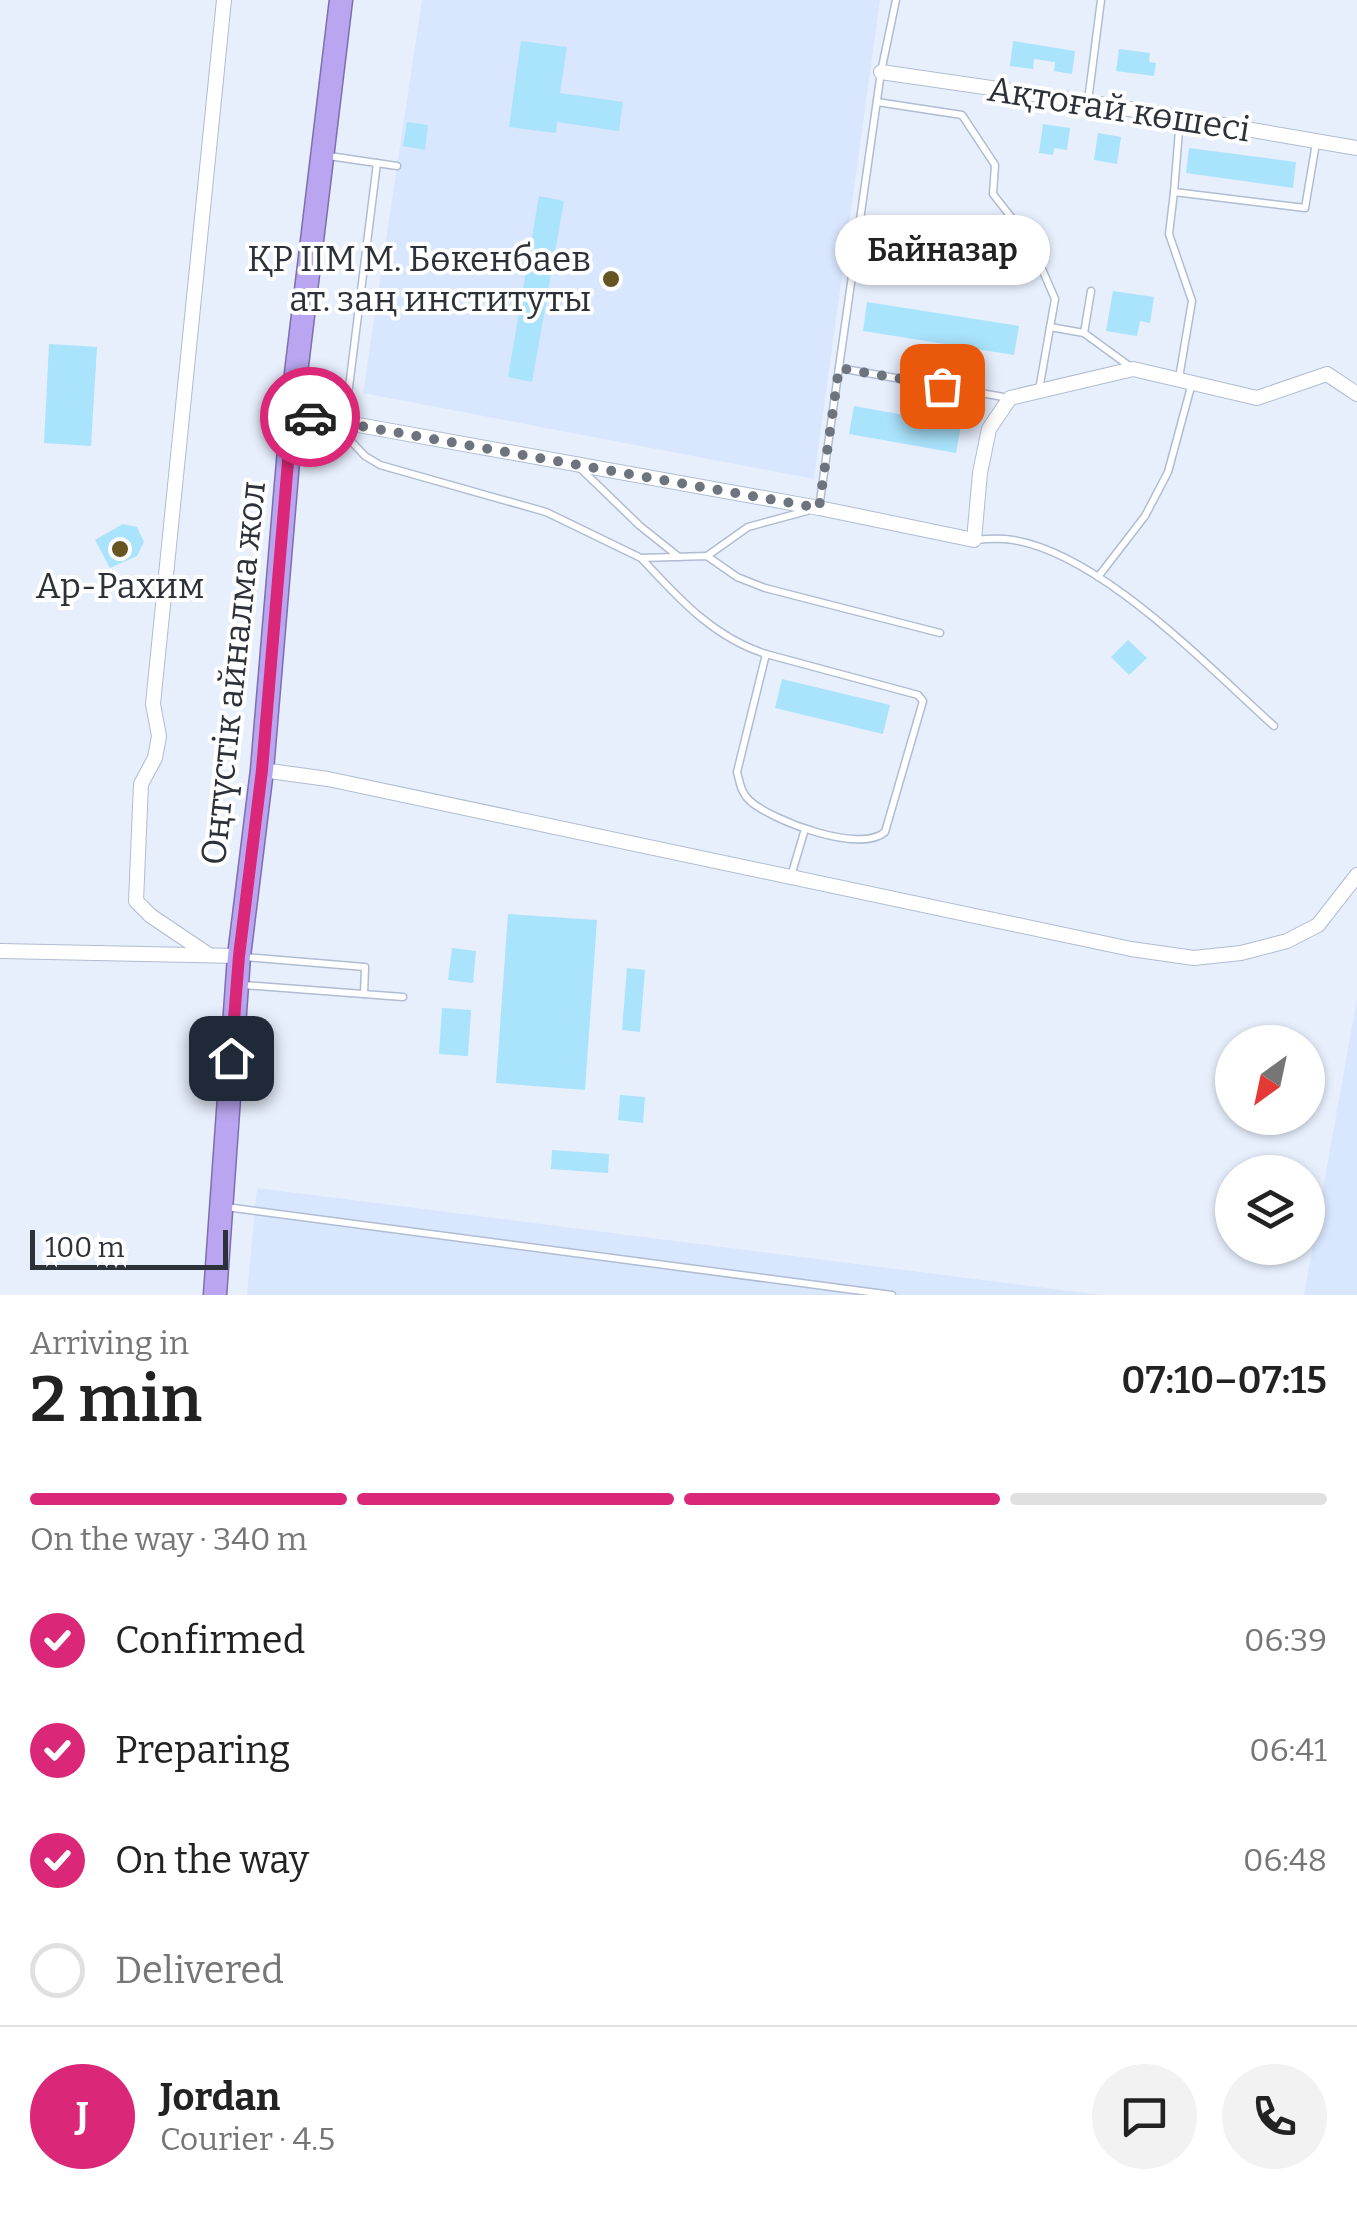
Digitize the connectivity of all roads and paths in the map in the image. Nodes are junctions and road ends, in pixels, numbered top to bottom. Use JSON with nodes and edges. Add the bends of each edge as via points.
{"nodes":[{"id":1,"x":224,"y":0,"type":"edge"},
{"id":2,"x":342,"y":0,"type":"edge"},
{"id":3,"x":896,"y":0,"type":"edge"},
{"id":4,"x":1099,"y":1,"type":"edge"},
{"id":5,"x":881,"y":72,"type":"junction"},
{"id":6,"x":877,"y":102,"type":"junction"},
{"id":7,"x":1088,"y":102,"type":"junction"},
{"id":8,"x":1180,"y":118,"type":"junction"},
{"id":9,"x":1316,"y":141,"type":"junction"},
{"id":10,"x":1357,"y":148,"type":"edge"},
{"id":11,"x":323,"y":155,"type":"junction"},
{"id":12,"x":377,"y":162,"type":"junction"},
{"id":13,"x":397,"y":166,"type":"dead end"},
{"id":14,"x":1174,"y":192,"type":"junction"},
{"id":15,"x":1091,"y":290,"type":"dead end"},
{"id":16,"x":1050,"y":327,"type":"junction"},
{"id":17,"x":1084,"y":333,"type":"junction"},
{"id":18,"x":839,"y":368,"type":"junction"},
{"id":19,"x":1133,"y":369,"type":"junction"},
{"id":20,"x":1185,"y":381,"type":"junction"},
{"id":21,"x":1038,"y":391,"type":"junction"},
{"id":22,"x":1357,"y":394,"type":"edge"},
{"id":23,"x":1010,"y":398,"type":"junction"},
{"id":24,"x":292,"y":414,"type":"junction"},
{"id":25,"x":338,"y":423,"type":"junction"},
{"id":26,"x":577,"y":465,"type":"junction"},
{"id":27,"x":819,"y":508,"type":"junction"},
{"id":28,"x":974,"y":540,"type":"junction"},
{"id":29,"x":707,"y":556,"type":"junction"},
{"id":30,"x":641,"y":558,"type":"junction"},
{"id":31,"x":680,"y":558,"type":"junction"},
{"id":32,"x":1098,"y":577,"type":"junction"},
{"id":33,"x":940,"y":633,"type":"dead end"},
{"id":34,"x":766,"y":654,"type":"junction"},
{"id":35,"x":1274,"y":726,"type":"dead end"},
{"id":36,"x":262,"y":770,"type":"junction"},
{"id":37,"x":804,"y":829,"type":"junction"},
{"id":38,"x":1357,"y":875,"type":"edge"},
{"id":39,"x":791,"y":878,"type":"junction"},
{"id":40,"x":0,"y":951,"type":"edge"},
{"id":41,"x":209,"y":954,"type":"junction"},
{"id":42,"x":239,"y":956,"type":"junction"},
{"id":43,"x":236,"y":984,"type":"junction"},
{"id":44,"x":364,"y":994,"type":"junction"},
{"id":45,"x":403,"y":997,"type":"dead end"},
{"id":46,"x":220,"y":1206,"type":"junction"},
{"id":47,"x":215,"y":1295,"type":"edge"},
{"id":48,"x":892,"y":1295,"type":"edge"}],
"edges":[{"from":1,"to":41,"type":"street","via":[[153,704],[158,736],[141,784],[136,901]]},
{"from":2,"to":11,"type":"highway","name":"Оңтүстік айналма жол"},
{"from":3,"to":5,"type":"lane"},
{"from":4,"to":7,"type":"lane"},
{"from":5,"to":6,"type":"lane"},
{"from":5,"to":7,"type":"street","name":"Ақтоғай көшесі"},
{"from":6,"to":16,"type":"lane","via":[[962,114],[995,164],[993,194],[1030,241],[1055,298]]},
{"from":6,"to":18,"type":"lane"},
{"from":7,"to":8,"type":"street","name":"Ақтоғай көшесі"},
{"from":8,"to":9,"type":"street","name":"Ақтоғай көшесі"},
{"from":8,"to":14,"type":"lane"},
{"from":9,"to":10,"type":"street","name":"Ақтоғай көшесі"},
{"from":9,"to":14,"type":"lane","via":[[1305,208]]},
{"from":11,"to":12,"type":"lane"},
{"from":11,"to":24,"type":"highway","name":"Оңтүстік айналма жол"},
{"from":12,"to":13,"type":"lane"},
{"from":12,"to":25,"type":"lane"},
{"from":14,"to":20,"type":"lane","via":[[1169,234],[1192,301]]},
{"from":15,"to":17,"type":"lane"},
{"from":16,"to":17,"type":"lane"},
{"from":16,"to":21,"type":"lane"},
{"from":17,"to":19,"type":"lane"},
{"from":18,"to":23,"type":"lane"},
{"from":18,"to":27,"type":"lane"},
{"from":19,"to":20,"type":"street"},
{"from":19,"to":21,"type":"street"},
{"from":20,"to":22,"type":"street","via":[[1257,398],[1328,374]]},
{"from":20,"to":32,"type":"lane","via":[[1168,472],[1145,516]]},
{"from":21,"to":23,"type":"street"},
{"from":23,"to":28,"type":"street","via":[[988,428]]},
{"from":24,"to":25,"type":"street"},
{"from":24,"to":36,"type":"highway","name":"Оңтүстік айналма жол"},
{"from":25,"to":26,"type":"street"},
{"from":25,"to":30,"type":"lane","via":[[380,465],[546,512]]},
{"from":26,"to":27,"type":"street"},
{"from":26,"to":31,"type":"lane"},
{"from":27,"to":28,"type":"street"},
{"from":27,"to":29,"type":"lane","via":[[748,527]]},
{"from":28,"to":32,"type":"lane","via":[[1008,539],[1065,557]]},
{"from":29,"to":31,"type":"lane"},
{"from":29,"to":33,"type":"lane","via":[[766,588]]},
{"from":30,"to":31,"type":"lane"},
{"from":30,"to":34,"type":"lane","via":[[716,630]]},
{"from":32,"to":35,"type":"lane","via":[[1130,597]]},
{"from":34,"to":37,"type":"lane","via":[[737,772],[751,802]]},
{"from":34,"to":37,"type":"lane","via":[[924,701],[884,832],[863,840]]},
{"from":36,"to":39,"type":"street","via":[[328,778]]},
{"from":36,"to":42,"type":"highway","name":"Оңтүстік айналма жол"},
{"from":37,"to":39,"type":"lane"},
{"from":38,"to":39,"type":"street","via":[[1318,925],[1287,941],[1194,958]]},
{"from":40,"to":41,"type":"street"},
{"from":41,"to":42,"type":"street"},
{"from":42,"to":43,"type":"highway","name":"Оңтүстік айналма жол"},
{"from":42,"to":44,"type":"lane","via":[[366,967]]},
{"from":43,"to":44,"type":"lane"},
{"from":43,"to":46,"type":"highway","name":"Оңтүстік айналма жол"},
{"from":44,"to":45,"type":"lane"},
{"from":46,"to":47,"type":"highway","name":"Оңтүстік айналма жол"},
{"from":46,"to":48,"type":"lane"}]}
